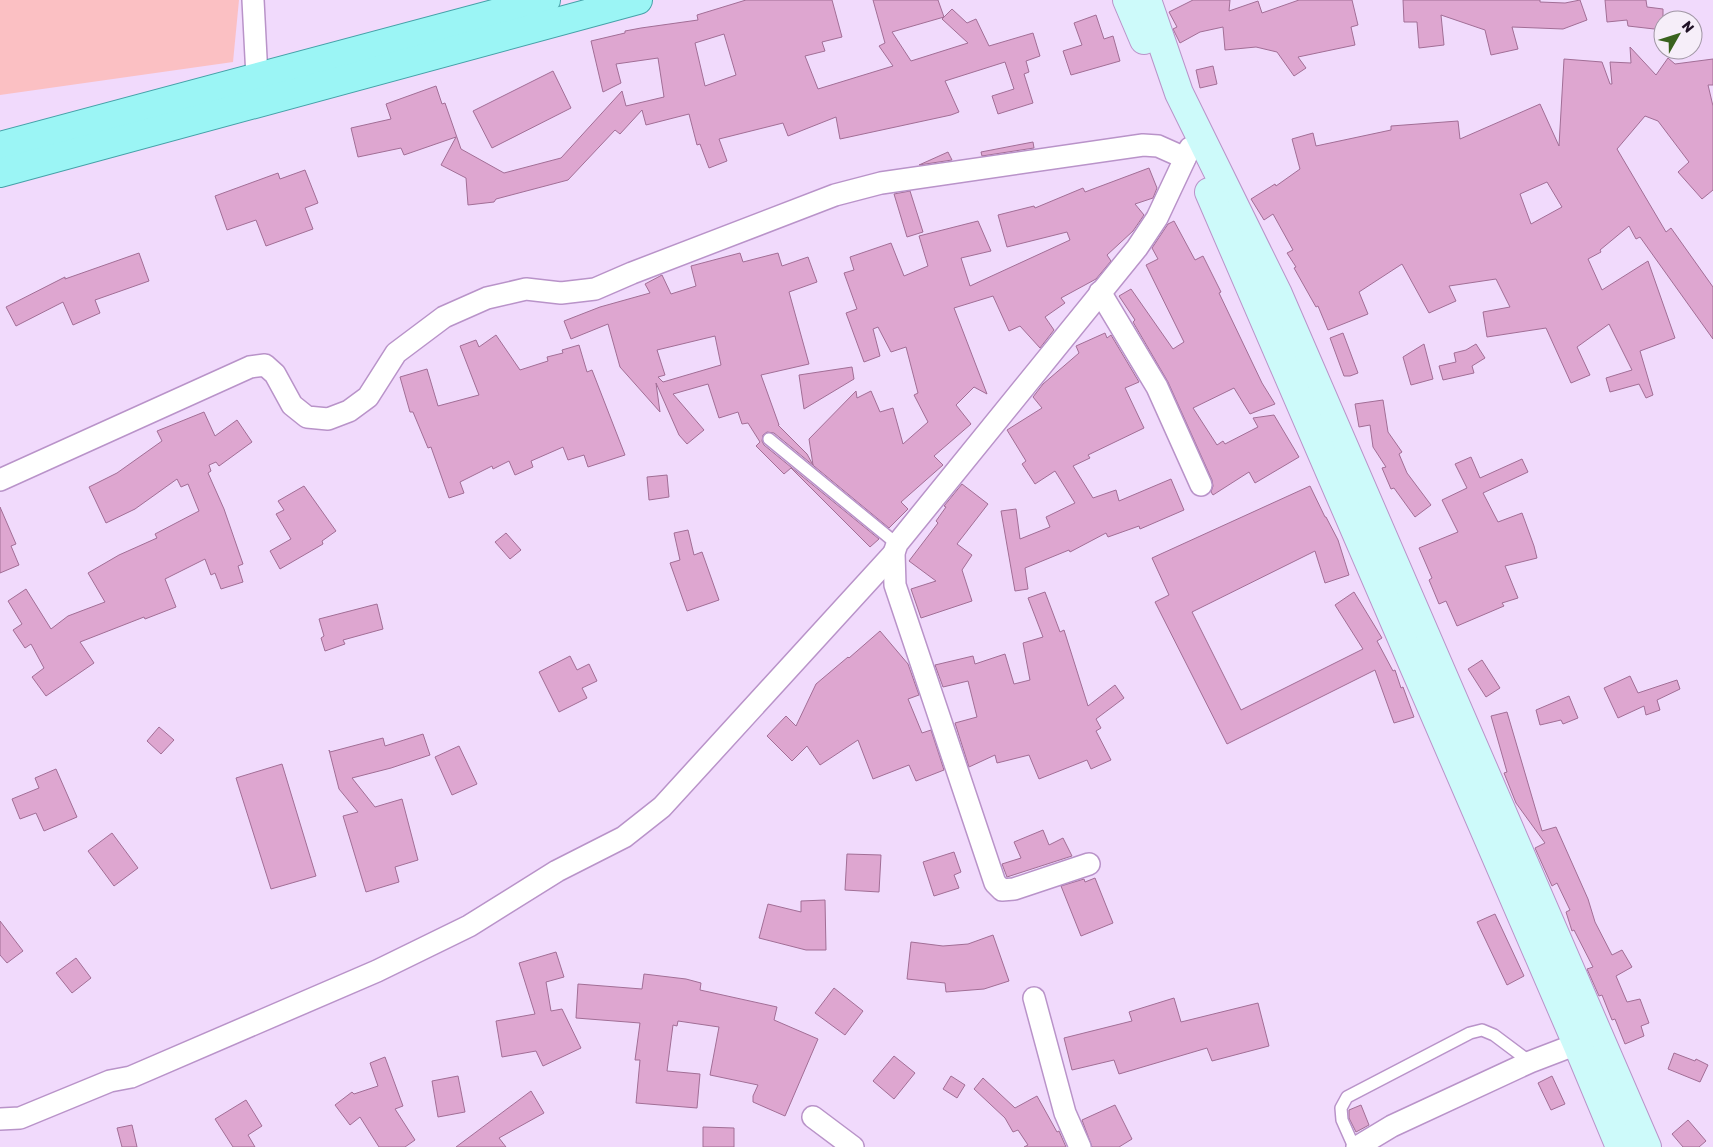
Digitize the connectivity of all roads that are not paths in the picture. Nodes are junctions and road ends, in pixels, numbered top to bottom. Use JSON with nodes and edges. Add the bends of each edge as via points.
{"nodes":[{"id":1,"x":253,"y":0,"type":"edge"},
{"id":2,"x":546,"y":0,"type":"edge"},
{"id":3,"x":638,"y":0,"type":"edge"},
{"id":4,"x":1126,"y":0,"type":"edge"},
{"id":5,"x":1147,"y":0,"type":"edge"},
{"id":6,"x":256,"y":77,"type":"junction"},
{"id":7,"x":0,"y":146,"type":"edge"},
{"id":8,"x":1188,"y":153,"type":"junction"},
{"id":9,"x":0,"y":173,"type":"edge"},
{"id":10,"x":1100,"y":292,"type":"junction"},
{"id":11,"x":769,"y":439,"type":"dead end"},
{"id":12,"x":0,"y":480,"type":"edge"},
{"id":13,"x":1201,"y":484,"type":"dead end"},
{"id":14,"x":896,"y":548,"type":"junction"},
{"id":15,"x":1451,"y":725,"type":"junction"},
{"id":16,"x":1089,"y":864,"type":"dead end"},
{"id":17,"x":1034,"y":998,"type":"dead end"},
{"id":18,"x":1577,"y":1044,"type":"junction"},
{"id":19,"x":1530,"y":1062,"type":"junction"},
{"id":20,"x":813,"y":1117,"type":"dead end"},
{"id":21,"x":0,"y":1119,"type":"edge"},
{"id":22,"x":853,"y":1147,"type":"edge"},
{"id":23,"x":1080,"y":1147,"type":"edge"},
{"id":24,"x":1356,"y":1147,"type":"edge"},
{"id":25,"x":1620,"y":1147,"type":"edge"},
{"id":26,"x":1647,"y":1147,"type":"edge"}],
"edges":[{"from":1,"to":6,"type":"street"},
{"from":2,"to":6,"type":"main road"},
{"from":3,"to":9,"type":"main road"},
{"from":4,"to":8,"type":"main road"},
{"from":5,"to":15,"type":"main road","via":[[1180,93],[1278,294]]},
{"from":6,"to":7,"type":"main road"},
{"from":8,"to":10,"type":"street","via":[[1157,218]]},
{"from":8,"to":12,"type":"street","via":[[1143,145],[882,183],[835,195],[595,289],[561,293],[526,289],[487,298],[444,317],[396,353],[368,397],[348,411],[328,419],[307,417],[292,405],[275,374],[265,365],[250,367]]},
{"from":8,"to":15,"type":"main road","via":[[1334,478]]},
{"from":10,"to":13,"type":"street","via":[[1157,387]]},
{"from":10,"to":14,"type":"street"},
{"from":11,"to":14,"type":"lane"},
{"from":14,"to":16,"type":"street","via":[[895,585],[995,883],[1002,890],[1014,889]]},
{"from":14,"to":21,"type":"street","via":[[662,807],[624,837],[557,871],[469,926],[378,971],[131,1077],[110,1081],[20,1118]]},
{"from":15,"to":18,"type":"main road"},
{"from":15,"to":26,"type":"main road"},
{"from":17,"to":23,"type":"street","via":[[1066,1113]]},
{"from":18,"to":19,"type":"street"},
{"from":18,"to":25,"type":"main road"},
{"from":19,"to":24,"type":"street","via":[[1392,1126]]},
{"from":19,"to":24,"type":"lane","via":[[1494,1035],[1482,1030],[1470,1033],[1347,1097],[1341,1108],[1342,1120]]},
{"from":20,"to":22,"type":"street"}]}
